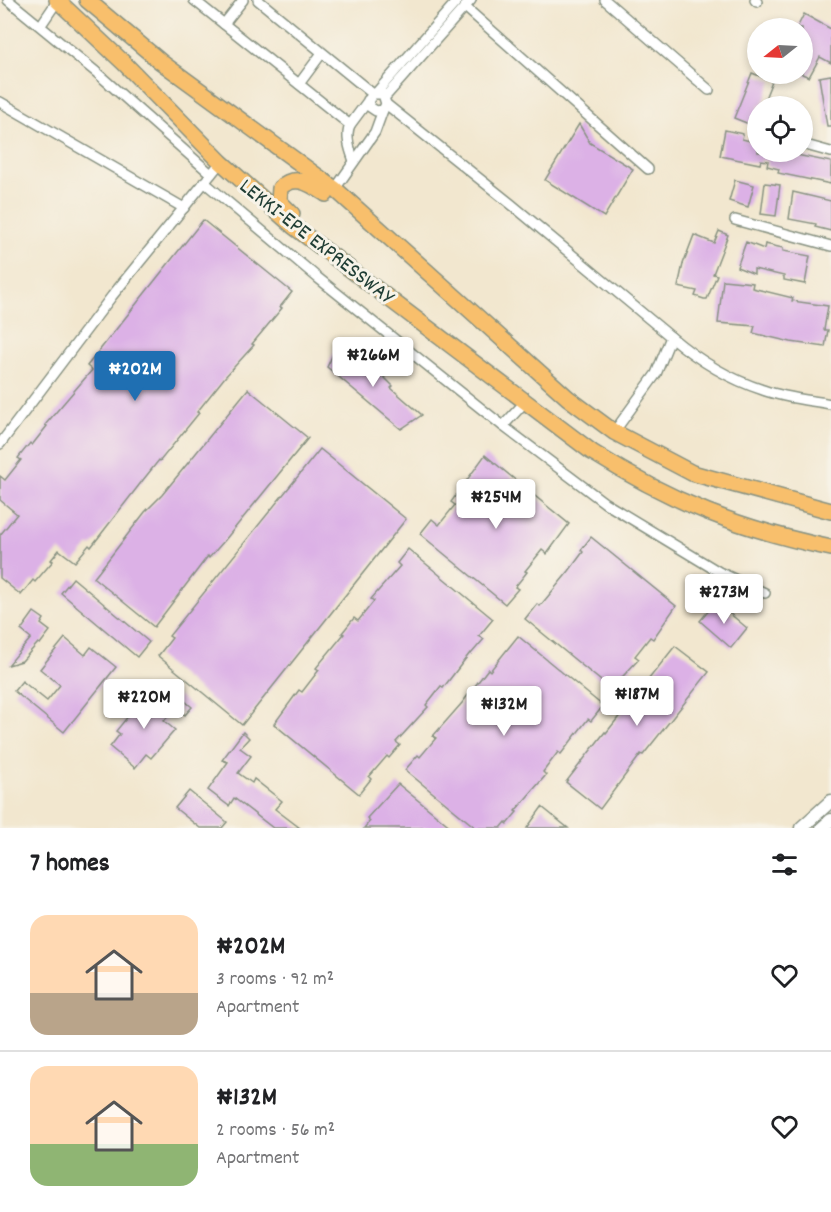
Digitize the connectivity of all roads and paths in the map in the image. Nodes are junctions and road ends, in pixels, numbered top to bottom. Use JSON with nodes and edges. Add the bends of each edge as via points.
{"nodes":[{"id":1,"x":8,"y":0,"type":"edge"},
{"id":2,"x":58,"y":0,"type":"edge"},
{"id":3,"x":87,"y":0,"type":"edge"},
{"id":4,"x":194,"y":0,"type":"edge"},
{"id":5,"x":243,"y":0,"type":"edge"},
{"id":6,"x":258,"y":0,"type":"edge"},
{"id":7,"x":604,"y":0,"type":"edge"},
{"id":8,"x":465,"y":2,"type":"edge"},
{"id":9,"x":224,"y":24,"type":"junction"},
{"id":10,"x":41,"y":25,"type":"junction"},
{"id":11,"x":322,"y":53,"type":"junction"},
{"id":12,"x":299,"y":84,"type":"junction"},
{"id":13,"x":709,"y":90,"type":"dead end"},
{"id":14,"x":378,"y":100,"type":"junction"},
{"id":15,"x":0,"y":102,"type":"edge"},
{"id":16,"x":350,"y":124,"type":"junction"},
{"id":17,"x":813,"y":147,"type":"edge"},
{"id":18,"x":831,"y":152,"type":"edge"},
{"id":19,"x":354,"y":161,"type":"junction"},
{"id":20,"x":221,"y":162,"type":"junction"},
{"id":21,"x":648,"y":169,"type":"dead end"},
{"id":22,"x":208,"y":178,"type":"junction"},
{"id":23,"x":334,"y":189,"type":"junction"},
{"id":24,"x":184,"y":208,"type":"junction"},
{"id":25,"x":735,"y":220,"type":"dead end"},
{"id":26,"x":831,"y":246,"type":"edge"},
{"id":27,"x":359,"y":274,"type":"junction"},
{"id":28,"x":494,"y":332,"type":"junction"},
{"id":29,"x":671,"y":337,"type":"junction"},
{"id":30,"x":526,"y":401,"type":"junction"},
{"id":31,"x":831,"y":404,"type":"edge"},
{"id":32,"x":503,"y":426,"type":"junction"},
{"id":33,"x":614,"y":432,"type":"junction"},
{"id":34,"x":0,"y":444,"type":"edge"},
{"id":35,"x":831,"y":511,"type":"edge"},
{"id":36,"x":831,"y":548,"type":"edge"},
{"id":37,"x":765,"y":593,"type":"dead end"},
{"id":38,"x":831,"y":801,"type":"edge"},
{"id":39,"x":831,"y":820,"type":"edge"},
{"id":40,"x":801,"y":828,"type":"edge"},
{"id":41,"x":822,"y":828,"type":"edge"}],
"edges":[{"from":1,"to":10,"type":"street"},
{"from":2,"to":10,"type":"street"},
{"from":2,"to":20,"type":"highway","name":"LEKKI-EPE EXPRESSWAY"},
{"from":3,"to":23,"type":"highway","name":"LEKKI-EPE EXPRESSWAY","via":[[161,62]]},
{"from":4,"to":9,"type":"street"},
{"from":5,"to":9,"type":"street"},
{"from":6,"to":11,"type":"street"},
{"from":7,"to":13,"type":"street"},
{"from":8,"to":14,"type":"street"},
{"from":8,"to":21,"type":"street"},
{"from":9,"to":12,"type":"street"},
{"from":10,"to":22,"type":"street"},
{"from":11,"to":12,"type":"street"},
{"from":11,"to":14,"type":"street"},
{"from":12,"to":16,"type":"street"},
{"from":14,"to":16,"type":"street"},
{"from":14,"to":19,"type":"street","via":[[375,132]]},
{"from":14,"to":29,"type":"street"},
{"from":15,"to":24,"type":"street"},
{"from":16,"to":19,"type":"street"},
{"from":17,"to":18,"type":"street"},
{"from":19,"to":23,"type":"street"},
{"from":20,"to":22,"type":"street"},
{"from":20,"to":27,"type":"highway","name":"LEKKI-EPE EXPRESSWAY","via":[[293,226]]},
{"from":22,"to":24,"type":"street"},
{"from":22,"to":32,"type":"street","via":[[318,278]]},
{"from":23,"to":28,"type":"highway","name":"LEKKI-EPE EXPRESSWAY"},
{"from":24,"to":34,"type":"street"},
{"from":25,"to":26,"type":"street"},
{"from":27,"to":28,"type":"highway","via":[[342,254],[279,201],[280,188],[285,183],[295,179],[306,182],[335,200],[466,321]]},
{"from":27,"to":30,"type":"highway","name":"LEKKI-EPE EXPRESSWAY"},
{"from":28,"to":33,"type":"highway","name":"LEKKI-EPE EXPRESSWAY","via":[[568,398]]},
{"from":29,"to":31,"type":"street","via":[[691,353],[752,386]]},
{"from":29,"to":33,"type":"street","via":[[656,374]]},
{"from":30,"to":32,"type":"street"},
{"from":30,"to":36,"type":"highway","name":"LEKKI-EPE EXPRESSWAY","via":[[592,452],[663,494],[763,532]]},
{"from":32,"to":37,"type":"street","via":[[605,503],[719,572]]},
{"from":33,"to":35,"type":"highway","name":"LEKKI-EPE EXPRESSWAY","via":[[692,473]]},
{"from":38,"to":40,"type":"street"},
{"from":39,"to":41,"type":"street"}]}
